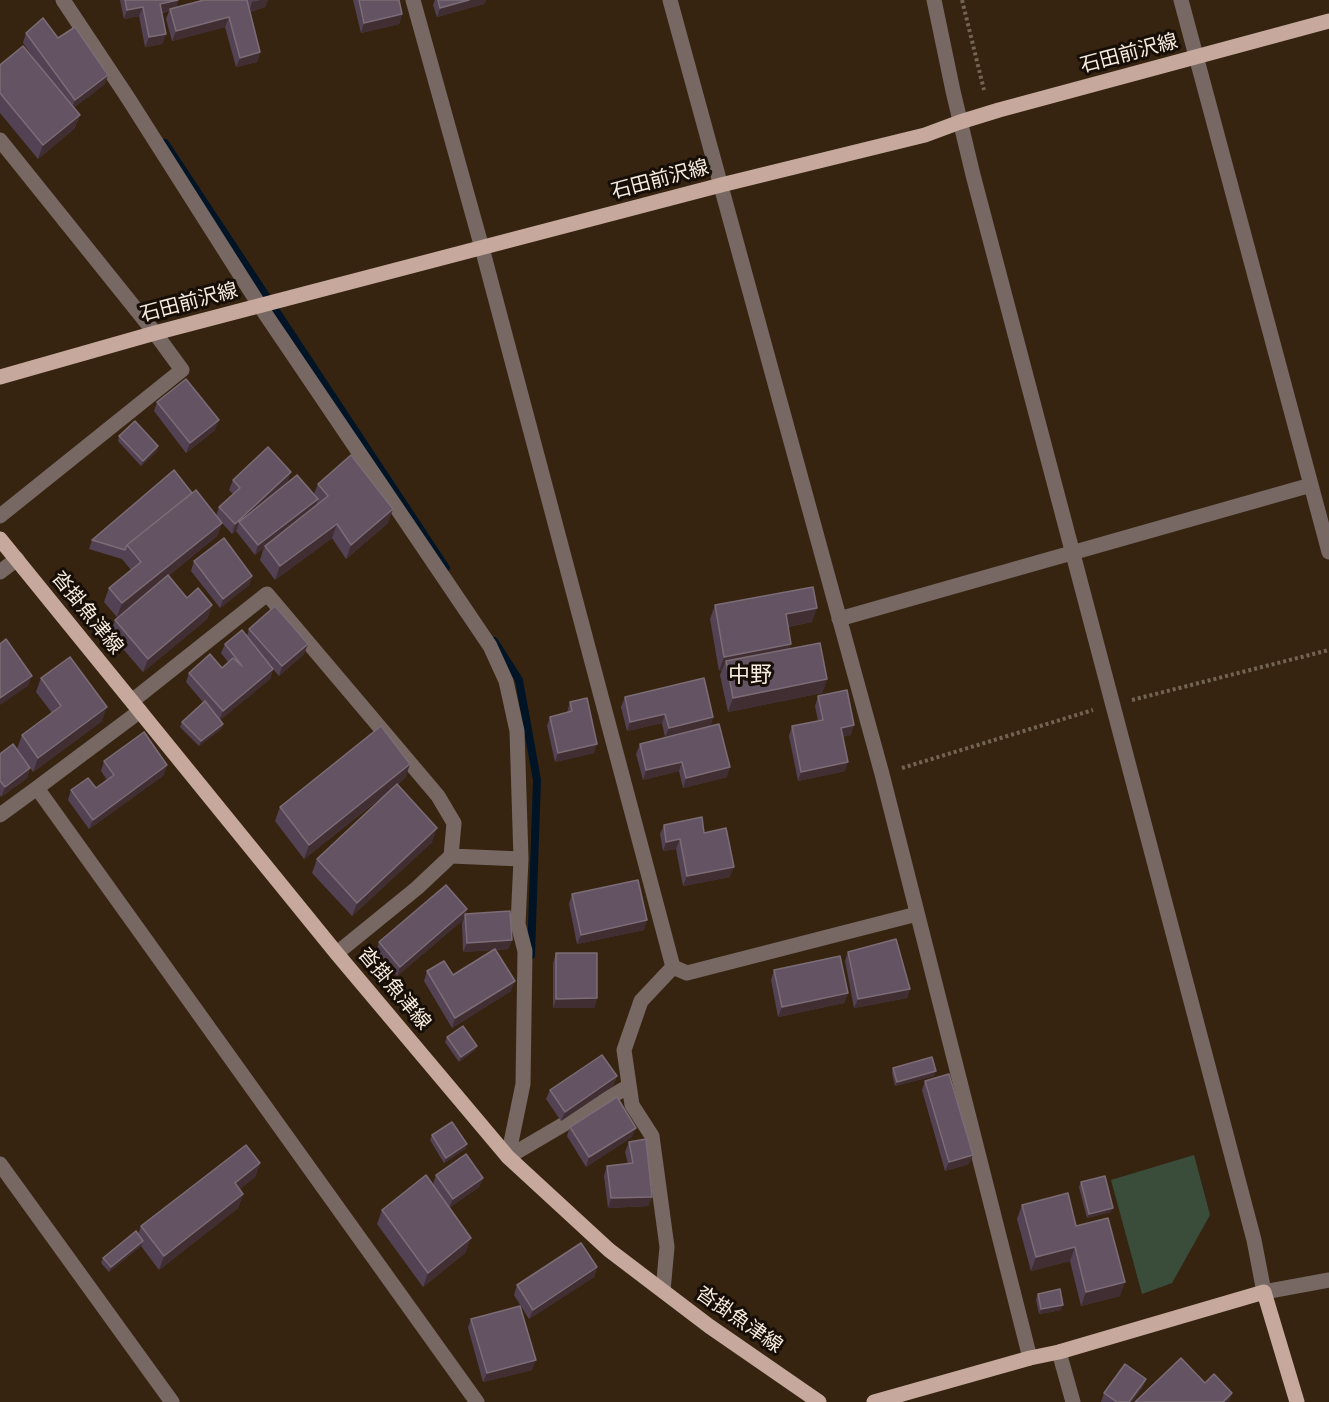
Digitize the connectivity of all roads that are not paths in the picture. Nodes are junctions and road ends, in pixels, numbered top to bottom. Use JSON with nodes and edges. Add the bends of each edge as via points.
{"nodes":[{"id":1,"x":63,"y":0,"type":"edge"},
{"id":2,"x":413,"y":0,"type":"edge"},
{"id":3,"x":670,"y":0,"type":"edge"},
{"id":4,"x":934,"y":0,"type":"edge"},
{"id":5,"x":1181,"y":0,"type":"edge"},
{"id":6,"x":1329,"y":21,"type":"edge"},
{"id":7,"x":1197,"y":58,"type":"junction"},
{"id":8,"x":960,"y":122,"type":"junction"},
{"id":9,"x":0,"y":140,"type":"edge"},
{"id":10,"x":721,"y":185,"type":"junction"},
{"id":11,"x":482,"y":248,"type":"junction"},
{"id":12,"x":260,"y":306,"type":"junction"},
{"id":13,"x":156,"y":333,"type":"junction"},
{"id":14,"x":0,"y":377,"type":"edge"},
{"id":15,"x":1311,"y":485,"type":"junction"},
{"id":16,"x":0,"y":516,"type":"edge"},
{"id":17,"x":0,"y":539,"type":"edge"},
{"id":18,"x":1329,"y":552,"type":"edge"},
{"id":19,"x":1072,"y":553,"type":"junction"},
{"id":20,"x":17,"y":559,"type":"junction"},
{"id":21,"x":0,"y":572,"type":"edge"},
{"id":22,"x":839,"y":619,"type":"junction"},
{"id":23,"x":136,"y":706,"type":"junction"},
{"id":24,"x":37,"y":788,"type":"junction"},
{"id":25,"x":0,"y":815,"type":"edge"},
{"id":26,"x":451,"y":856,"type":"junction"},
{"id":27,"x":521,"y":859,"type":"junction"},
{"id":28,"x":918,"y":914,"type":"junction"},
{"id":29,"x":337,"y":953,"type":"junction"},
{"id":30,"x":673,"y":967,"type":"junction"},
{"id":31,"x":629,"y":1086,"type":"junction"},
{"id":32,"x":508,"y":1157,"type":"junction"},
{"id":33,"x":0,"y":1164,"type":"edge"},
{"id":34,"x":1329,"y":1280,"type":"edge"},
{"id":35,"x":663,"y":1292,"type":"junction"},
{"id":36,"x":1264,"y":1292,"type":"junction"},
{"id":37,"x":1059,"y":1352,"type":"junction"},
{"id":38,"x":1030,"y":1358,"type":"junction"},
{"id":39,"x":891,"y":1400,"type":"edge"},
{"id":40,"x":172,"y":1402,"type":"edge"},
{"id":41,"x":477,"y":1402,"type":"edge"},
{"id":42,"x":819,"y":1402,"type":"edge"},
{"id":43,"x":874,"y":1402,"type":"edge"},
{"id":44,"x":1073,"y":1402,"type":"edge"},
{"id":45,"x":1297,"y":1402,"type":"edge"}],
"edges":[{"from":1,"to":12,"type":"street"},
{"from":2,"to":11,"type":"street"},
{"from":3,"to":10,"type":"street"},
{"from":4,"to":8,"type":"street"},
{"from":5,"to":7,"type":"street"},
{"from":6,"to":7,"type":"main road","name":"石田前沢線"},
{"from":7,"to":8,"type":"main road","name":"石田前沢線"},
{"from":7,"to":15,"type":"street"},
{"from":8,"to":10,"type":"main road","name":"石田前沢線","via":[[925,135]]},
{"from":8,"to":19,"type":"street"},
{"from":9,"to":13,"type":"street"},
{"from":10,"to":11,"type":"main road","name":"石田前沢線"},
{"from":10,"to":22,"type":"street"},
{"from":11,"to":12,"type":"main road","name":"石田前沢線"},
{"from":11,"to":30,"type":"street"},
{"from":12,"to":13,"type":"main road","name":"石田前沢線"},
{"from":12,"to":27,"type":"street","via":[[490,646],[506,681],[517,730]]},
{"from":13,"to":14,"type":"main road","name":"石田前沢線"},
{"from":13,"to":16,"type":"street","via":[[182,370]]},
{"from":15,"to":18,"type":"street"},
{"from":15,"to":19,"type":"street"},
{"from":17,"to":20,"type":"main road","name":"沓掛魚津線"},
{"from":19,"to":22,"type":"street"},
{"from":19,"to":36,"type":"street","via":[[1254,1240]]},
{"from":20,"to":21,"type":"street"},
{"from":20,"to":23,"type":"main road","name":"沓掛魚津線"},
{"from":22,"to":28,"type":"street"},
{"from":23,"to":24,"type":"street"},
{"from":23,"to":26,"type":"street","via":[[267,594],[438,796],[454,823]]},
{"from":23,"to":29,"type":"main road","name":"沓掛魚津線"},
{"from":24,"to":25,"type":"street"},
{"from":24,"to":41,"type":"street"},
{"from":26,"to":27,"type":"street"},
{"from":26,"to":29,"type":"street"},
{"from":27,"to":32,"type":"street","via":[[518,924],[525,951],[523,1084]]},
{"from":28,"to":30,"type":"street","via":[[687,973]]},
{"from":28,"to":38,"type":"street"},
{"from":29,"to":32,"type":"main road","name":"沓掛魚津線"},
{"from":30,"to":31,"type":"street","via":[[641,1001],[624,1050]]},
{"from":31,"to":32,"type":"street"},
{"from":31,"to":35,"type":"street","via":[[632,1105],[652,1136],[667,1247]]},
{"from":32,"to":35,"type":"main road","name":"沓掛魚津線","via":[[609,1250]]},
{"from":33,"to":40,"type":"street"},
{"from":34,"to":36,"type":"street"},
{"from":35,"to":42,"type":"main road","name":"沓掛魚津線"},
{"from":36,"to":37,"type":"main road"},
{"from":36,"to":45,"type":"main road"},
{"from":37,"to":38,"type":"main road"},
{"from":37,"to":44,"type":"street"},
{"from":38,"to":39,"type":"main road"},
{"from":39,"to":43,"type":"main road"}]}
